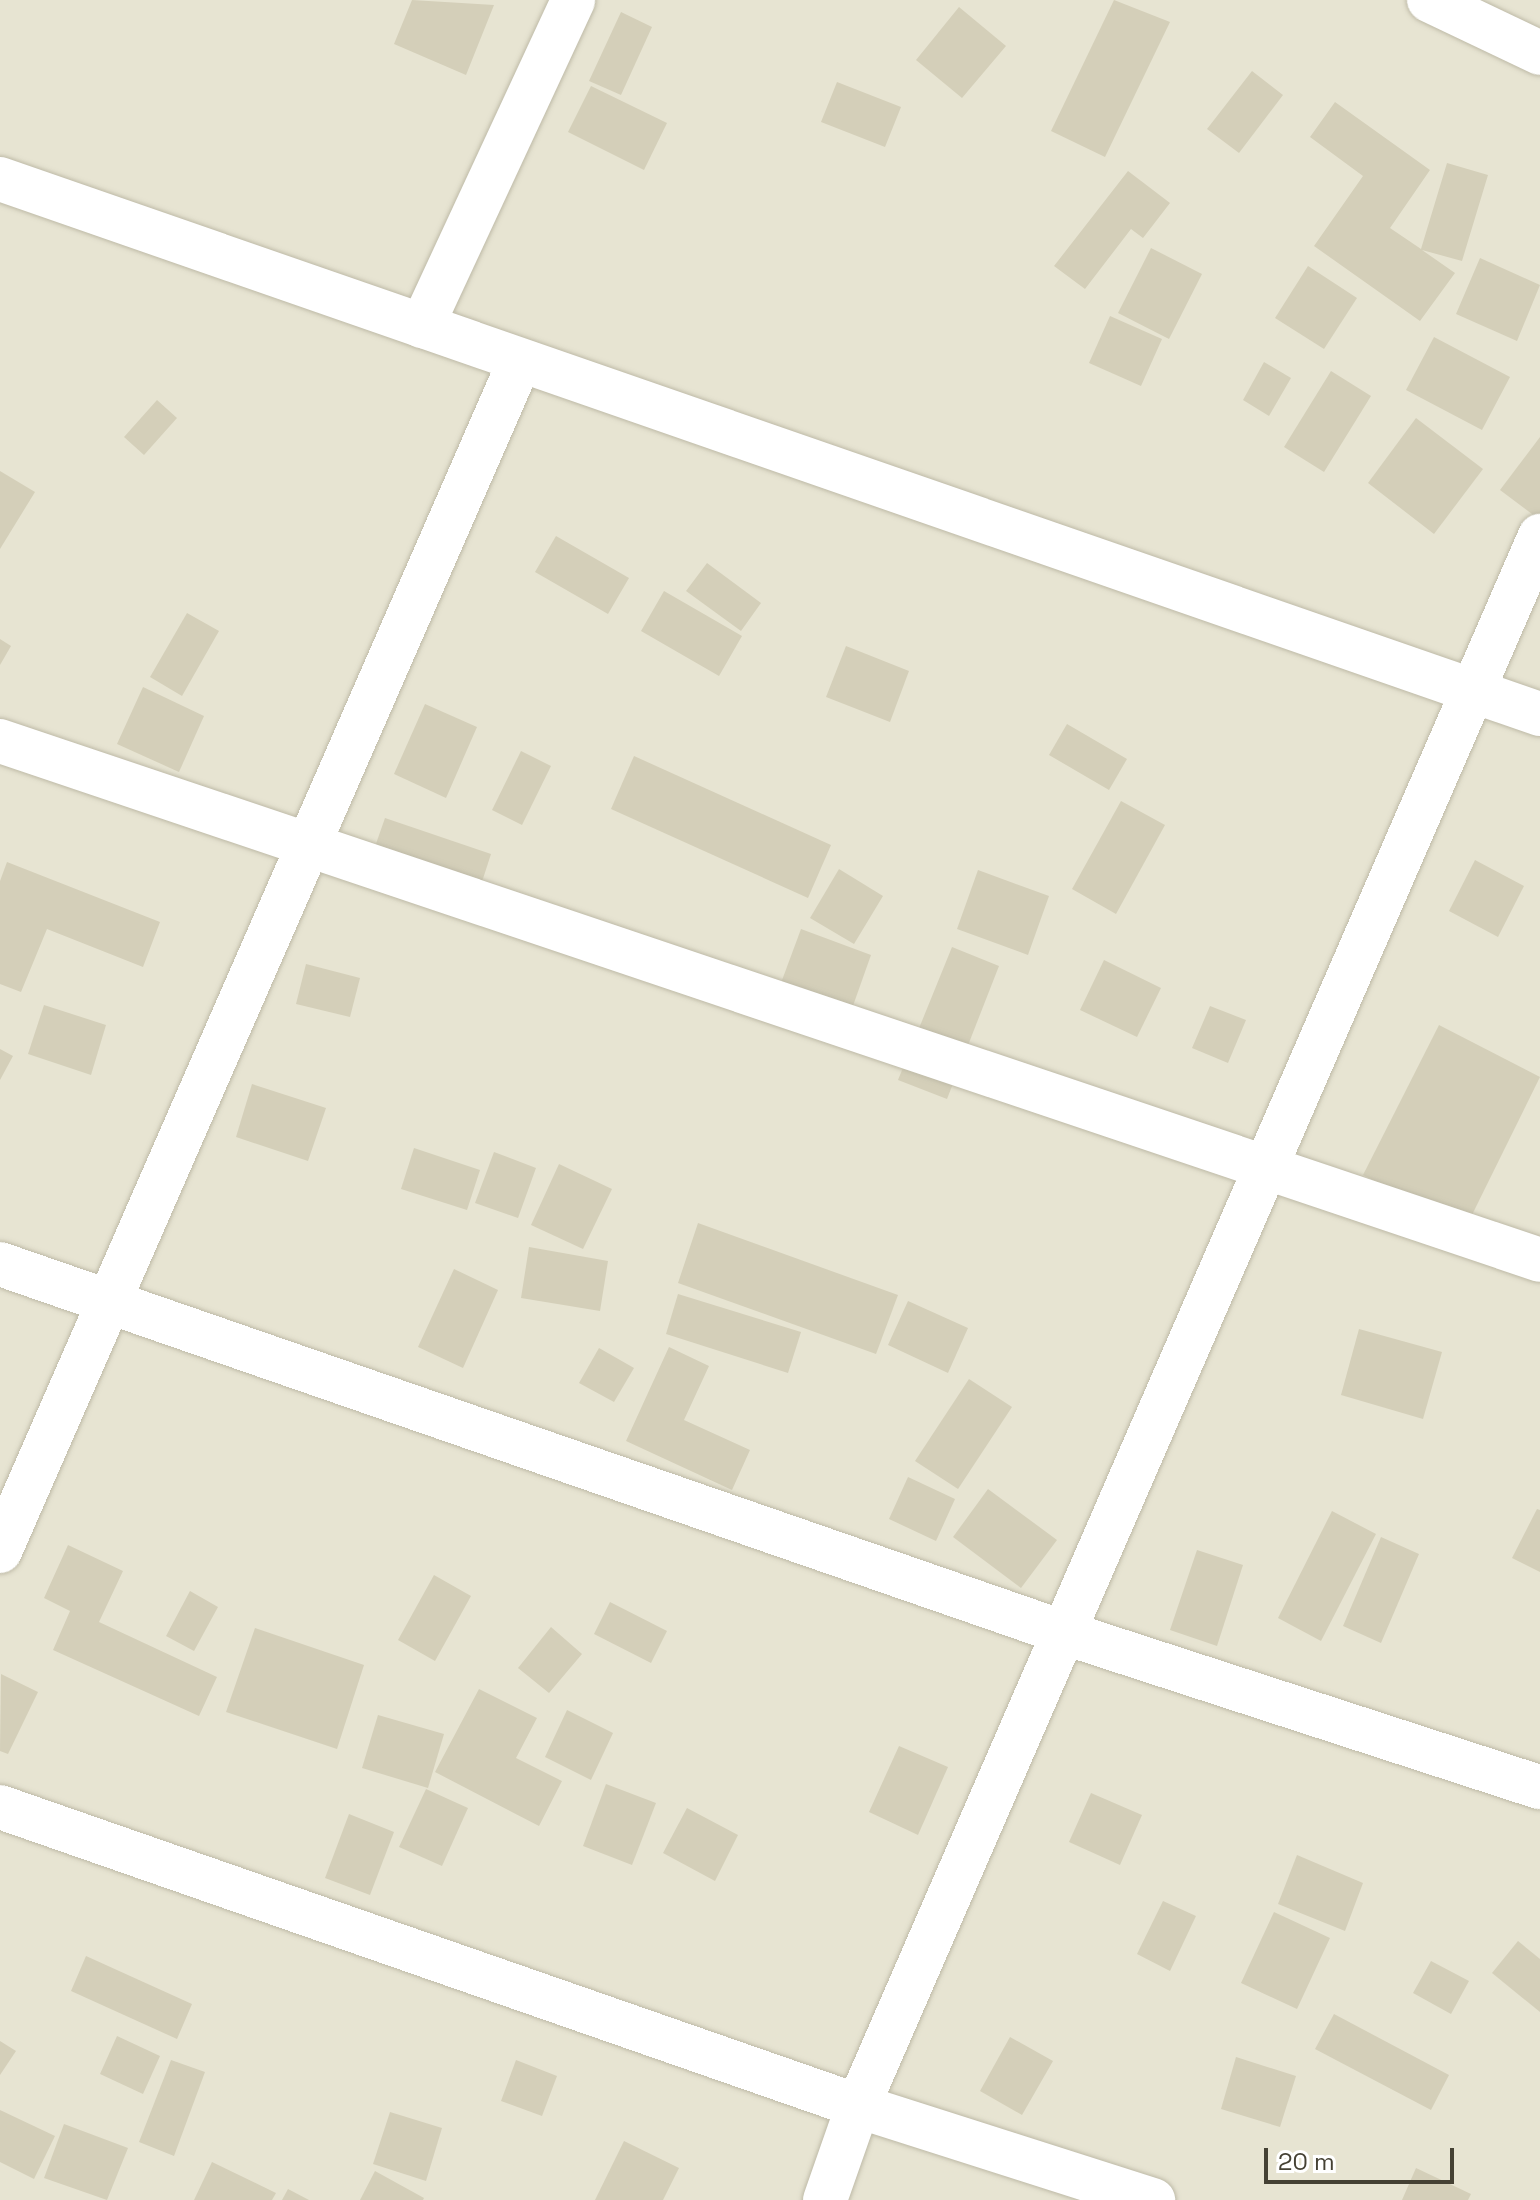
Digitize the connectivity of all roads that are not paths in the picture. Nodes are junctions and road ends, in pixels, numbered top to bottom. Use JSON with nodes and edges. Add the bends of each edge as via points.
{"nodes":[{"id":1,"x":573,"y":0,"type":"edge"},
{"id":2,"x":1429,"y":0,"type":"edge"},
{"id":3,"x":1540,"y":53,"type":"edge"},
{"id":4,"x":0,"y":179,"type":"edge"},
{"id":5,"x":422,"y":326,"type":"junction"},
{"id":6,"x":520,"y":361,"type":"junction"},
{"id":7,"x":1540,"y":536,"type":"edge"},
{"id":8,"x":1474,"y":693,"type":"junction"},
{"id":9,"x":1540,"y":714,"type":"edge"},
{"id":10,"x":0,"y":741,"type":"edge"},
{"id":11,"x":309,"y":843,"type":"junction"},
{"id":12,"x":1265,"y":1171,"type":"junction"},
{"id":13,"x":1540,"y":1260,"type":"edge"},
{"id":14,"x":0,"y":1264,"type":"edge"},
{"id":15,"x":109,"y":1302,"type":"junction"},
{"id":16,"x":0,"y":1551,"type":"edge"},
{"id":17,"x":1065,"y":1633,"type":"junction"},
{"id":18,"x":1540,"y":1787,"type":"edge"},
{"id":19,"x":0,"y":1807,"type":"edge"},
{"id":20,"x":858,"y":2106,"type":"junction"},
{"id":21,"x":825,"y":2200,"type":"edge"},
{"id":22,"x":1153,"y":2200,"type":"edge"}],
"edges":[{"from":1,"to":5,"type":"street"},
{"from":2,"to":3,"type":"street"},
{"from":4,"to":5,"type":"street"},
{"from":5,"to":6,"type":"street"},
{"from":6,"to":8,"type":"street"},
{"from":6,"to":11,"type":"street"},
{"from":7,"to":8,"type":"street"},
{"from":8,"to":9,"type":"street"},
{"from":8,"to":12,"type":"street"},
{"from":10,"to":11,"type":"street"},
{"from":11,"to":12,"type":"street"},
{"from":11,"to":15,"type":"street"},
{"from":12,"to":13,"type":"street"},
{"from":12,"to":17,"type":"street"},
{"from":14,"to":15,"type":"street"},
{"from":15,"to":16,"type":"street"},
{"from":15,"to":17,"type":"street"},
{"from":17,"to":18,"type":"street"},
{"from":17,"to":20,"type":"street"},
{"from":19,"to":20,"type":"street"},
{"from":20,"to":21,"type":"street"},
{"from":20,"to":22,"type":"street"}]}
